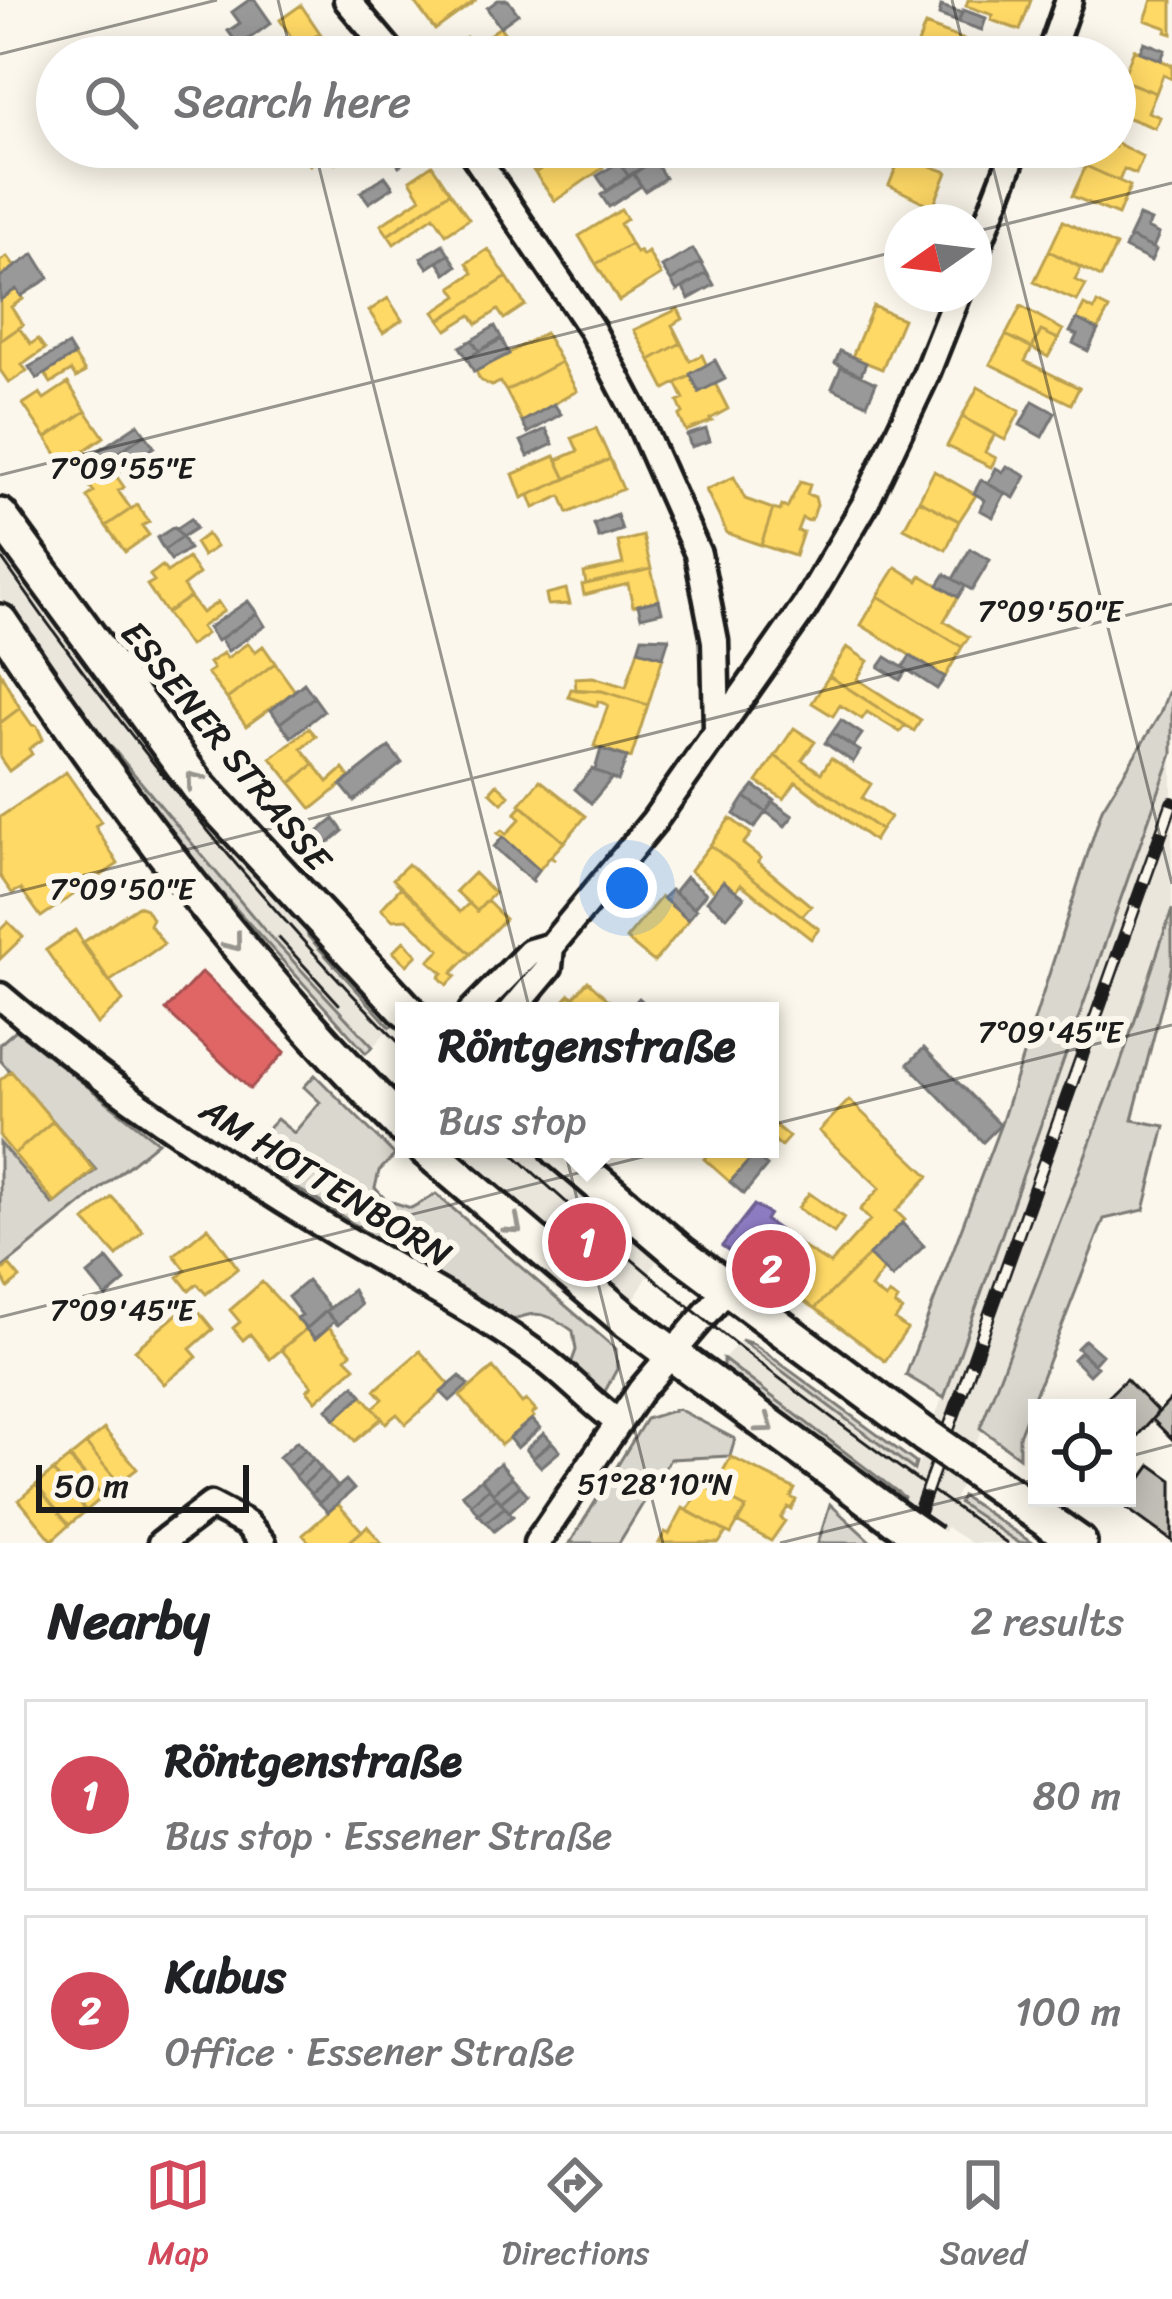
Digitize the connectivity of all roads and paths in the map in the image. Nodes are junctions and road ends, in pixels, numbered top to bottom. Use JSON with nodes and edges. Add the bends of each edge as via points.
{"nodes":[{"id":1,"x":347,"y":0,"type":"edge"},
{"id":2,"x":1069,"y":0,"type":"edge"},
{"id":3,"x":377,"y":36,"type":"edge"},
{"id":4,"x":1056,"y":36,"type":"edge"},
{"id":5,"x":483,"y":168,"type":"edge"},
{"id":6,"x":1008,"y":168,"type":"edge"},
{"id":7,"x":992,"y":209,"type":"edge"},
{"id":8,"x":951,"y":312,"type":"edge"},
{"id":9,"x":0,"y":516,"type":"edge"},
{"id":10,"x":0,"y":622,"type":"edge"},
{"id":11,"x":717,"y":729,"type":"junction"},
{"id":12,"x":551,"y":946,"type":"junction"},
{"id":13,"x":0,"y":996,"type":"edge"},
{"id":14,"x":399,"y":1002,"type":"edge"},
{"id":15,"x":481,"y":1002,"type":"edge"},
{"id":16,"x":520,"y":1002,"type":"edge"},
{"id":17,"x":395,"y":1108,"type":"edge"},
{"id":18,"x":436,"y":1158,"type":"edge"},
{"id":19,"x":568,"y":1158,"type":"edge"},
{"id":20,"x":727,"y":1289,"type":"junction"},
{"id":21,"x":673,"y":1354,"type":"junction"},
{"id":22,"x":618,"y":1422,"type":"junction"},
{"id":23,"x":161,"y":1543,"type":"edge"},
{"id":24,"x":262,"y":1543,"type":"edge"},
{"id":25,"x":537,"y":1543,"type":"edge"},
{"id":26,"x":931,"y":1543,"type":"edge"},
{"id":27,"x":1078,"y":1543,"type":"edge"}],
"edges":[{"from":1,"to":3,"type":"street"},
{"from":2,"to":4,"type":"street"},
{"from":5,"to":11,"type":"street","via":[[592,330],[698,554],[716,641]]},
{"from":6,"to":7,"type":"street"},
{"from":8,"to":11,"type":"street","via":[[865,504],[804,608]]},
{"from":14,"to":9,"type":"main road","name":"ESSENER STRASSE","one_way":true,"via":[[199,787]]},
{"from":10,"to":17,"type":"main road","one_way":true,"via":[[203,906],[311,1031]]},
{"from":11,"to":12,"type":"street"},
{"from":12,"to":15,"type":"street","via":[[530,952]]},
{"from":12,"to":16,"type":"street","via":[[549,968]]},
{"from":13,"to":22,"type":"street","name":"AM HOTTENBORN","via":[[189,1140],[536,1353]]},
{"from":18,"to":21,"type":"main road","one_way":true},
{"from":19,"to":20,"type":"main road"},
{"from":20,"to":21,"type":"street"},
{"from":20,"to":27,"type":"main road","bridge":true},
{"from":21,"to":22,"type":"street"},
{"from":21,"to":26,"type":"main road","one_way":true,"bridge":true},
{"from":22,"to":25,"type":"street"},
{"from":23,"to":24,"type":"street","via":[[211,1505],[247,1524]]}]}
